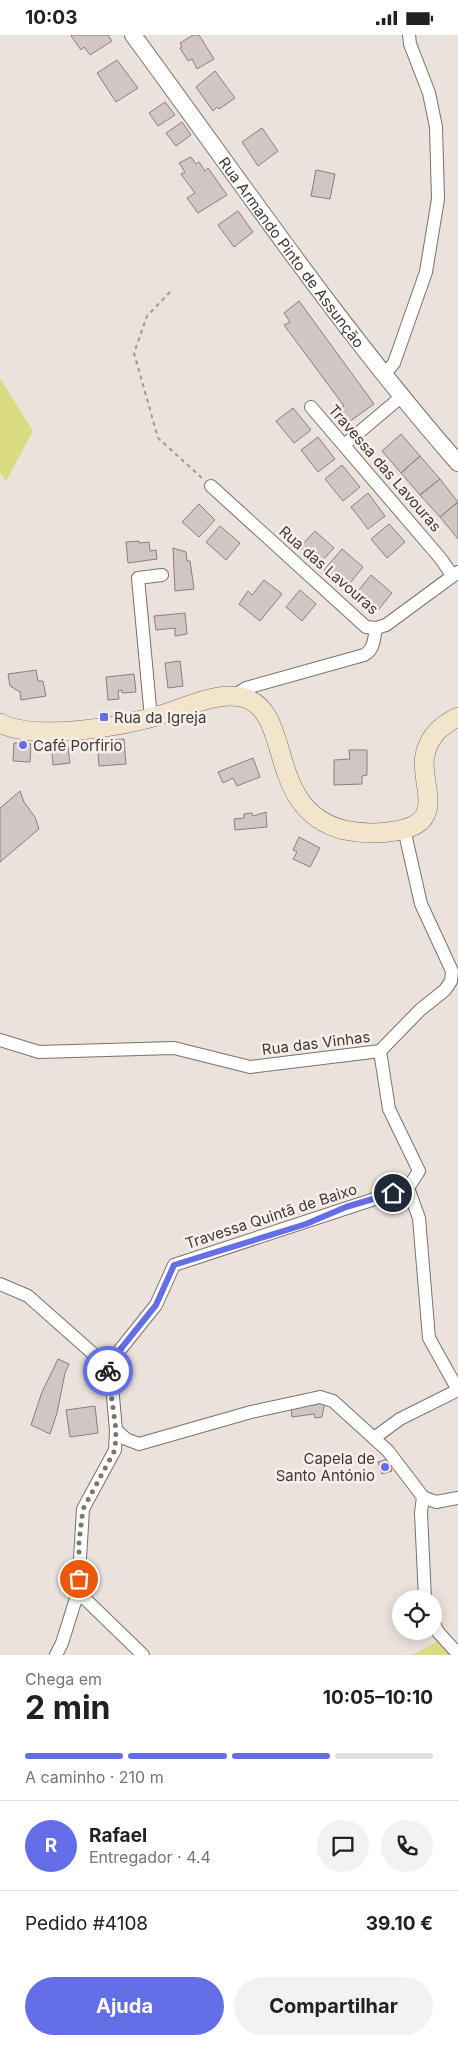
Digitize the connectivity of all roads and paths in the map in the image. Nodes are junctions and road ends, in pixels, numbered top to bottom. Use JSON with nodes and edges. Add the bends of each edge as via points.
{"nodes":[{"id":1,"x":133,"y":35,"type":"edge"},
{"id":2,"x":409,"y":35,"type":"edge"},
{"id":3,"x":170,"y":292,"type":"dead end"},
{"id":4,"x":384,"y":375,"type":"junction"},
{"id":5,"x":401,"y":397,"type":"junction"},
{"id":6,"x":311,"y":407,"type":"dead end"},
{"id":7,"x":344,"y":445,"type":"junction"},
{"id":8,"x":458,"y":463,"type":"edge"},
{"id":9,"x":211,"y":486,"type":"joint"},
{"id":10,"x":455,"y":574,"type":"edge"},
{"id":11,"x":162,"y":575,"type":"dead end"},
{"id":12,"x":376,"y":629,"type":"junction"},
{"id":13,"x":233,"y":696,"type":"junction"},
{"id":14,"x":458,"y":717,"type":"edge"},
{"id":15,"x":151,"y":718,"type":"junction"},
{"id":16,"x":0,"y":723,"type":"edge"},
{"id":17,"x":404,"y":829,"type":"junction"},
{"id":18,"x":0,"y":1040,"type":"edge"},
{"id":19,"x":380,"y":1051,"type":"junction"},
{"id":20,"x":408,"y":1188,"type":"junction"},
{"id":21,"x":0,"y":1284,"type":"edge"},
{"id":22,"x":107,"y":1366,"type":"junction"},
{"id":23,"x":458,"y":1390,"type":"edge"},
{"id":24,"x":116,"y":1430,"type":"junction"},
{"id":25,"x":374,"y":1438,"type":"junction"},
{"id":26,"x":139,"y":1444,"type":"junction"},
{"id":27,"x":115,"y":1450,"type":"junction"},
{"id":28,"x":423,"y":1497,"type":"junction"},
{"id":29,"x":458,"y":1498,"type":"edge"},
{"id":30,"x":424,"y":1590,"type":"edge"},
{"id":31,"x":78,"y":1592,"type":"junction"},
{"id":32,"x":442,"y":1636,"type":"edge"},
{"id":33,"x":458,"y":1654,"type":"edge"},
{"id":34,"x":56,"y":1655,"type":"edge"},
{"id":35,"x":142,"y":1655,"type":"edge"}],
"edges":[{"from":1,"to":4,"type":"street","name":"Rua Armando Pinto de Assunção"},
{"from":2,"to":4,"type":"street","via":[[429,93],[436,127],[438,199],[426,272],[394,363]]},
{"from":3,"to":9,"type":"path","via":[[147,316],[134,353],[158,438]]},
{"from":4,"to":5,"type":"street","name":"Rua Armando Pinto de Assunção"},
{"from":5,"to":7,"type":"street"},
{"from":5,"to":8,"type":"street","name":"Rua Armando Pinto de Assunção"},
{"from":6,"to":7,"type":"street","name":"Travessa das Lavouras"},
{"from":7,"to":10,"type":"street","name":"Travessa das Lavouras"},
{"from":9,"to":12,"type":"street","name":"Rua das Lavouras","via":[[366,627]]},
{"from":10,"to":12,"type":"street","name":"Rua das Lavouras"},
{"from":11,"to":15,"type":"street","via":[[138,577]]},
{"from":12,"to":13,"type":"street","via":[[373,646],[364,655],[246,688]]},
{"from":13,"to":15,"type":"main road"},
{"from":13,"to":17,"type":"main road","via":[[246,698],[266,716],[290,784],[297,798],[311,813],[348,831],[364,833]]},
{"from":14,"to":17,"type":"main road","via":[[442,725],[430,740],[424,756],[429,799],[426,816],[416,825]]},
{"from":15,"to":16,"type":"main road","via":[[113,726],[46,731],[10,728]]},
{"from":17,"to":19,"type":"street","name":"Rua das Vinhas","via":[[421,904],[452,971],[451,981]]},
{"from":18,"to":19,"type":"street","name":"Rua das Vinhas","via":[[39,1052],[174,1048],[250,1067]]},
{"from":19,"to":20,"type":"street","via":[[389,1109],[419,1171]]},
{"from":20,"to":22,"type":"street","name":"Travessa Quintã de Baixo","via":[[174,1265],[156,1305]]},
{"from":20,"to":23,"type":"street","via":[[420,1218],[429,1338]]},
{"from":21,"to":22,"type":"street","via":[[28,1296]]},
{"from":22,"to":24,"type":"street"},
{"from":23,"to":25,"type":"street","via":[[400,1419]]},
{"from":24,"to":26,"type":"street"},
{"from":24,"to":27,"type":"street"},
{"from":25,"to":26,"type":"street","via":[[333,1401],[320,1397],[284,1403]]},
{"from":25,"to":28,"type":"street","via":[[402,1467]]},
{"from":26,"to":27,"type":"street"},
{"from":27,"to":31,"type":"street","via":[[83,1509]]},
{"from":28,"to":29,"type":"street","via":[[436,1501]]},
{"from":28,"to":30,"type":"street","via":[[420,1513]]},
{"from":31,"to":34,"type":"street"},
{"from":31,"to":35,"type":"street"},
{"from":32,"to":33,"type":"street"}]}
